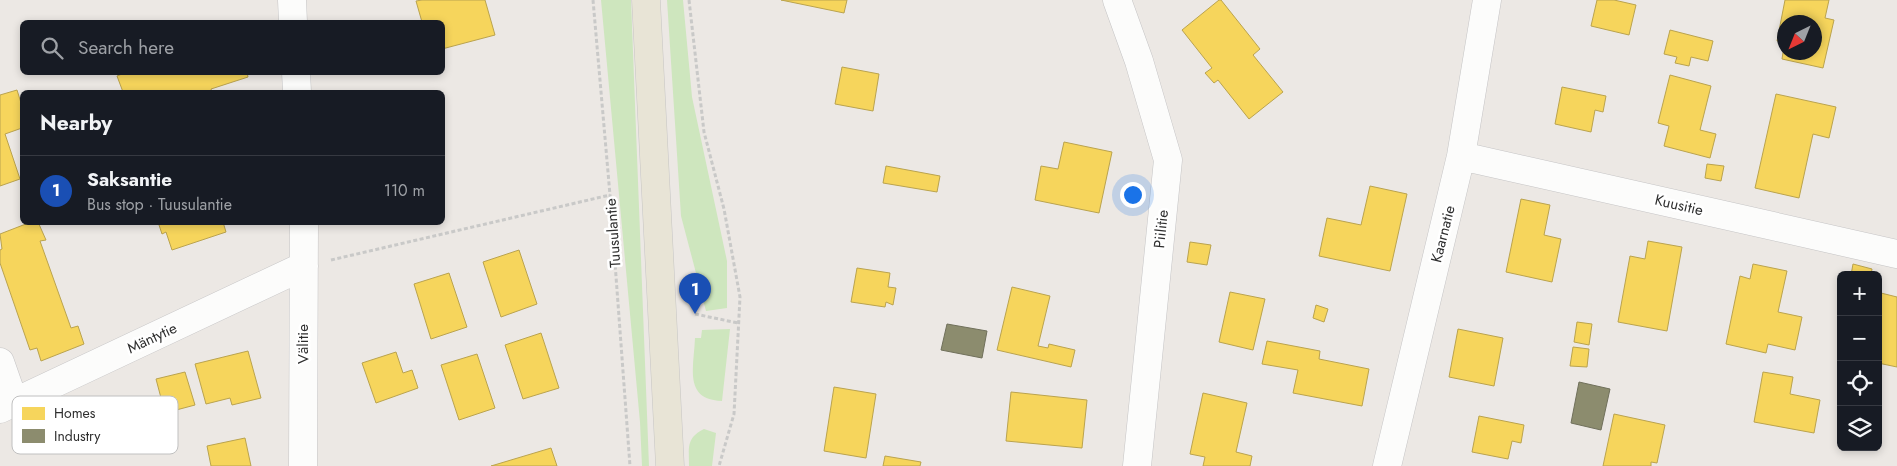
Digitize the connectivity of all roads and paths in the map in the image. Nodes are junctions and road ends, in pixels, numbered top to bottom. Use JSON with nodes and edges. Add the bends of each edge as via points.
{"nodes":[{"id":1,"x":292,"y":0,"type":"edge"},
{"id":2,"x":593,"y":0,"type":"edge"},
{"id":3,"x":646,"y":0,"type":"edge"},
{"id":4,"x":689,"y":0,"type":"edge"},
{"id":5,"x":1117,"y":0,"type":"edge"},
{"id":6,"x":1487,"y":0,"type":"edge"},
{"id":7,"x":293,"y":20,"type":"edge"},
{"id":8,"x":296,"y":75,"type":"edge"},
{"id":9,"x":297,"y":90,"type":"edge"},
{"id":10,"x":1462,"y":156,"type":"junction"},
{"id":11,"x":610,"y":195,"type":"junction"},
{"id":12,"x":304,"y":225,"type":"edge"},
{"id":13,"x":1897,"y":254,"type":"edge"},
{"id":14,"x":304,"y":266,"type":"junction"},
{"id":15,"x":695,"y":314,"type":"dead end"},
{"id":16,"x":738,"y":323,"type":"junction"},
{"id":17,"x":0,"y":362,"type":"edge"},
{"id":18,"x":28,"y":396,"type":"edge"},
{"id":19,"x":7,"y":406,"type":"edge"},
{"id":20,"x":303,"y":466,"type":"edge"},
{"id":21,"x":630,"y":466,"type":"edge"},
{"id":22,"x":670,"y":466,"type":"edge"},
{"id":23,"x":719,"y":466,"type":"edge"},
{"id":24,"x":1137,"y":466,"type":"edge"},
{"id":25,"x":1386,"y":466,"type":"edge"}],
"edges":[{"from":1,"to":7,"type":"street"},
{"from":2,"to":11,"type":"path","name":"Tuusulantie"},
{"from":3,"to":22,"type":"main road"},
{"from":4,"to":16,"type":"path","via":[[704,132],[724,209],[740,297]]},
{"from":5,"to":24,"type":"street","name":"Piilitie","via":[[1168,160]]},
{"from":6,"to":10,"type":"street","name":"Kaarnatie"},
{"from":8,"to":9,"type":"street"},
{"from":10,"to":13,"type":"street","name":"Kuusitie"},
{"from":10,"to":25,"type":"street","name":"Kaarnatie"},
{"from":11,"to":14,"type":"path"},
{"from":11,"to":21,"type":"path","name":"Tuusulantie"},
{"from":12,"to":14,"type":"street","name":"Välitie"},
{"from":14,"to":18,"type":"street","name":"Mäntytie"},
{"from":14,"to":20,"type":"street","name":"Välitie"},
{"from":15,"to":16,"type":"path"},
{"from":16,"to":23,"type":"path","via":[[734,414]]},
{"from":17,"to":19,"type":"street"}]}
